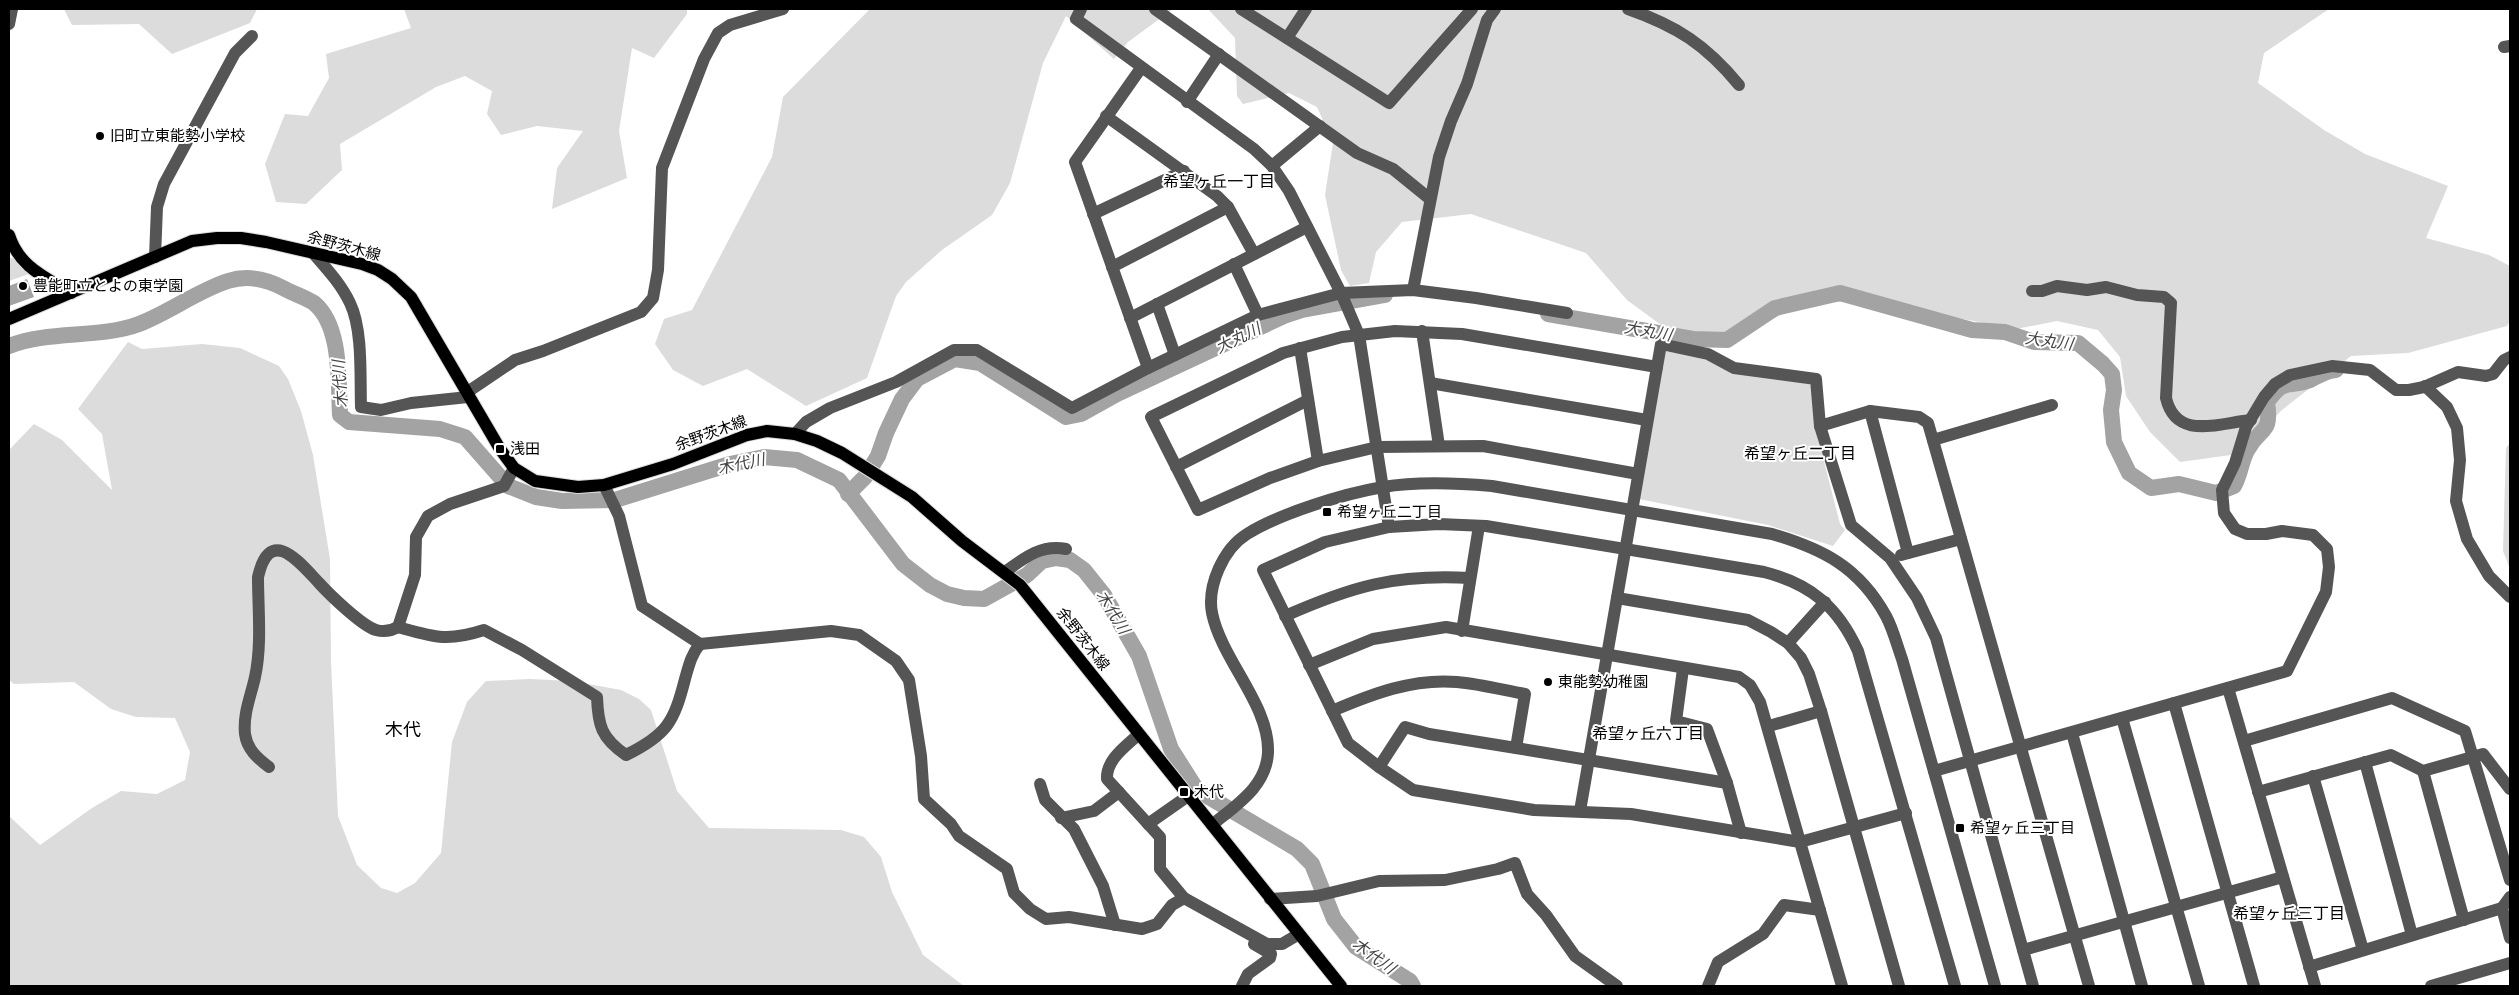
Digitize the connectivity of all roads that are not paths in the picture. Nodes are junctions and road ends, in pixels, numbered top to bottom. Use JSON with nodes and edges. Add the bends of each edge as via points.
{"nodes":[{"id":1,"x":12,"y":9,"type":"edge"},
{"id":2,"x":783,"y":9,"type":"edge"},
{"id":3,"x":1156,"y":9,"type":"edge"},
{"id":4,"x":1241,"y":9,"type":"edge"},
{"id":5,"x":1306,"y":9,"type":"edge"},
{"id":6,"x":1472,"y":9,"type":"edge"},
{"id":7,"x":1495,"y":9,"type":"edge"},
{"id":8,"x":1628,"y":9,"type":"edge"},
{"id":9,"x":1078,"y":14,"type":"edge"},
{"id":10,"x":9,"y":24,"type":"edge"},
{"id":11,"x":252,"y":36,"type":"dead end"},
{"id":12,"x":1287,"y":38,"type":"junction"},
{"id":13,"x":1219,"y":54,"type":"junction"},
{"id":14,"x":1141,"y":68,"type":"junction"},
{"id":15,"x":1739,"y":85,"type":"dead end"},
{"id":16,"x":1187,"y":102,"type":"junction"},
{"id":17,"x":1106,"y":116,"type":"junction"},
{"id":18,"x":1320,"y":126,"type":"junction"},
{"id":19,"x":1272,"y":166,"type":"junction"},
{"id":20,"x":1184,"y":171,"type":"junction"},
{"id":21,"x":1430,"y":199,"type":"junction"},
{"id":22,"x":1228,"y":207,"type":"junction"},
{"id":23,"x":1093,"y":214,"type":"junction"},
{"id":24,"x":1307,"y":227,"type":"junction"},
{"id":25,"x":9,"y":236,"type":"edge"},
{"id":26,"x":313,"y":253,"type":"junction"},
{"id":27,"x":1254,"y":254,"type":"junction"},
{"id":28,"x":155,"y":257,"type":"junction"},
{"id":29,"x":1234,"y":264,"type":"junction"},
{"id":30,"x":1112,"y":267,"type":"junction"},
{"id":31,"x":1413,"y":290,"type":"junction"},
{"id":32,"x":2032,"y":291,"type":"dead end"},
{"id":33,"x":71,"y":294,"type":"junction"},
{"id":34,"x":1343,"y":299,"type":"junction"},
{"id":35,"x":1157,"y":304,"type":"junction"},
{"id":36,"x":1567,"y":313,"type":"dead end"},
{"id":37,"x":1258,"y":315,"type":"junction"},
{"id":38,"x":1130,"y":318,"type":"junction"},
{"id":39,"x":9,"y":319,"type":"edge"},
{"id":40,"x":1422,"y":331,"type":"junction"},
{"id":41,"x":1359,"y":335,"type":"junction"},
{"id":42,"x":1300,"y":348,"type":"junction"},
{"id":43,"x":1175,"y":354,"type":"junction"},
{"id":44,"x":2510,"y":357,"type":"edge"},
{"id":45,"x":1657,"y":366,"type":"junction"},
{"id":46,"x":1148,"y":368,"type":"junction"},
{"id":47,"x":1430,"y":383,"type":"junction"},
{"id":48,"x":2426,"y":386,"type":"junction"},
{"id":49,"x":467,"y":395,"type":"junction"},
{"id":50,"x":1308,"y":400,"type":"junction"},
{"id":51,"x":2052,"y":405,"type":"dead end"},
{"id":52,"x":1870,"y":411,"type":"junction"},
{"id":53,"x":1647,"y":420,"type":"junction"},
{"id":54,"x":2251,"y":420,"type":"junction"},
{"id":55,"x":1820,"y":426,"type":"junction"},
{"id":56,"x":795,"y":434,"type":"junction"},
{"id":57,"x":1933,"y":440,"type":"junction"},
{"id":58,"x":1439,"y":446,"type":"junction"},
{"id":59,"x":1376,"y":447,"type":"junction"},
{"id":60,"x":1318,"y":461,"type":"junction"},
{"id":61,"x":514,"y":468,"type":"junction"},
{"id":62,"x":1176,"y":468,"type":"junction"},
{"id":63,"x":1638,"y":474,"type":"junction"},
{"id":64,"x":604,"y":485,"type":"junction"},
{"id":65,"x":1383,"y":487,"type":"junction"},
{"id":66,"x":1632,"y":510,"type":"junction"},
{"id":67,"x":1479,"y":526,"type":"junction"},
{"id":68,"x":1389,"y":527,"type":"junction"},
{"id":69,"x":1961,"y":539,"type":"junction"},
{"id":70,"x":1066,"y":549,"type":"dead end"},
{"id":71,"x":1625,"y":549,"type":"junction"},
{"id":72,"x":1908,"y":553,"type":"junction"},
{"id":73,"x":1890,"y":558,"type":"junction"},
{"id":74,"x":1007,"y":574,"type":"junction"},
{"id":75,"x":1470,"y":578,"type":"junction"},
{"id":76,"x":2510,"y":597,"type":"edge"},
{"id":77,"x":1617,"y":598,"type":"junction"},
{"id":78,"x":1825,"y":602,"type":"junction"},
{"id":79,"x":1285,"y":616,"type":"junction"},
{"id":80,"x":398,"y":627,"type":"junction"},
{"id":81,"x":1462,"y":631,"type":"junction"},
{"id":82,"x":1788,"y":643,"type":"junction"},
{"id":83,"x":700,"y":644,"type":"junction"},
{"id":84,"x":1607,"y":654,"type":"junction"},
{"id":85,"x":1309,"y":665,"type":"junction"},
{"id":86,"x":1684,"y":669,"type":"junction"},
{"id":87,"x":2228,"y":688,"type":"junction"},
{"id":88,"x":2174,"y":703,"type":"junction"},
{"id":89,"x":1332,"y":711,"type":"junction"},
{"id":90,"x":1822,"y":711,"type":"junction"},
{"id":91,"x":2122,"y":718,"type":"junction"},
{"id":92,"x":1769,"y":726,"type":"junction"},
{"id":93,"x":2072,"y":733,"type":"junction"},
{"id":94,"x":1138,"y":735,"type":"junction"},
{"id":95,"x":2244,"y":741,"type":"junction"},
{"id":96,"x":2020,"y":746,"type":"junction"},
{"id":97,"x":1516,"y":748,"type":"junction"},
{"id":98,"x":2473,"y":757,"type":"junction"},
{"id":99,"x":1588,"y":760,"type":"junction"},
{"id":100,"x":1970,"y":761,"type":"junction"},
{"id":101,"x":2365,"y":762,"type":"junction"},
{"id":102,"x":269,"y":767,"type":"dead end"},
{"id":103,"x":1379,"y":767,"type":"junction"},
{"id":104,"x":1934,"y":771,"type":"junction"},
{"id":105,"x":2423,"y":771,"type":"junction"},
{"id":106,"x":2313,"y":776,"type":"junction"},
{"id":107,"x":1040,"y":784,"type":"dead end"},
{"id":108,"x":1727,"y":784,"type":"junction"},
{"id":109,"x":2510,"y":789,"type":"edge"},
{"id":110,"x":1119,"y":792,"type":"junction"},
{"id":111,"x":2258,"y":792,"type":"junction"},
{"id":112,"x":1188,"y":796,"type":"junction"},
{"id":113,"x":1580,"y":811,"type":"junction"},
{"id":114,"x":1906,"y":813,"type":"junction"},
{"id":115,"x":1061,"y":818,"type":"junction"},
{"id":116,"x":1214,"y":823,"type":"junction"},
{"id":117,"x":1148,"y":824,"type":"junction"},
{"id":118,"x":1853,"y":828,"type":"junction"},
{"id":119,"x":1741,"y":833,"type":"junction"},
{"id":120,"x":1800,"y":842,"type":"junction"},
{"id":121,"x":2283,"y":877,"type":"junction"},
{"id":122,"x":2510,"y":880,"type":"edge"},
{"id":123,"x":2228,"y":893,"type":"junction"},
{"id":124,"x":2510,"y":897,"type":"edge"},
{"id":125,"x":1184,"y":898,"type":"junction"},
{"id":126,"x":1270,"y":899,"type":"junction"},
{"id":127,"x":2176,"y":907,"type":"junction"},
{"id":128,"x":2502,"y":908,"type":"junction"},
{"id":129,"x":1820,"y":910,"type":"junction"},
{"id":130,"x":2464,"y":920,"type":"junction"},
{"id":131,"x":2124,"y":922,"type":"junction"},
{"id":132,"x":1115,"y":925,"type":"junction"},
{"id":133,"x":1242,"y":931,"type":"junction"},
{"id":134,"x":1299,"y":934,"type":"junction"},
{"id":135,"x":2412,"y":935,"type":"junction"},
{"id":136,"x":2074,"y":936,"type":"junction"},
{"id":137,"x":2510,"y":938,"type":"edge"},
{"id":138,"x":2023,"y":950,"type":"junction"},
{"id":139,"x":2363,"y":950,"type":"junction"},
{"id":140,"x":2510,"y":963,"type":"edge"},
{"id":141,"x":2310,"y":967,"type":"junction"},
{"id":142,"x":1242,"y":986,"type":"edge"},
{"id":143,"x":1341,"y":986,"type":"edge"},
{"id":144,"x":1617,"y":986,"type":"edge"},
{"id":145,"x":1708,"y":986,"type":"edge"},
{"id":146,"x":1842,"y":986,"type":"edge"},
{"id":147,"x":1899,"y":986,"type":"edge"},
{"id":148,"x":1955,"y":986,"type":"edge"},
{"id":149,"x":1995,"y":986,"type":"edge"},
{"id":150,"x":2033,"y":986,"type":"edge"},
{"id":151,"x":2089,"y":986,"type":"edge"},
{"id":152,"x":2142,"y":986,"type":"edge"},
{"id":153,"x":2199,"y":986,"type":"edge"},
{"id":154,"x":2254,"y":986,"type":"edge"},
{"id":155,"x":2315,"y":986,"type":"edge"},
{"id":156,"x":2431,"y":986,"type":"edge"}],
"edges":[{"from":1,"to":10,"type":"street"},
{"from":2,"to":49,"type":"street","via":[[730,25],[718,33],[704,59],[662,168],[658,270],[653,298],[641,312],[515,360]]},
{"from":3,"to":13,"type":"street"},
{"from":4,"to":12,"type":"street"},
{"from":5,"to":12,"type":"street"},
{"from":6,"to":12,"type":"street","via":[[1389,103]]},
{"from":7,"to":21,"type":"street","via":[[1487,20],[1467,84],[1451,121]]},
{"from":8,"to":15,"type":"street","via":[[1685,35],[1718,59]]},
{"from":9,"to":14,"type":"street"},
{"from":11,"to":28,"type":"street","via":[[235,53],[164,184],[158,207]]},
{"from":13,"to":16,"type":"street"},
{"from":13,"to":18,"type":"street"},
{"from":14,"to":16,"type":"street"},
{"from":14,"to":17,"type":"street"},
{"from":16,"to":19,"type":"street","via":[[1254,149]]},
{"from":17,"to":20,"type":"street"},
{"from":17,"to":23,"type":"street","via":[[1075,162]]},
{"from":18,"to":19,"type":"street"},
{"from":18,"to":21,"type":"street","via":[[1357,153],[1393,169]]},
{"from":19,"to":24,"type":"street"},
{"from":20,"to":22,"type":"street"},
{"from":20,"to":23,"type":"street"},
{"from":21,"to":31,"type":"street"},
{"from":22,"to":27,"type":"street"},
{"from":22,"to":30,"type":"street"},
{"from":23,"to":30,"type":"street"},
{"from":24,"to":27,"type":"street"},
{"from":24,"to":34,"type":"street"},
{"from":25,"to":33,"type":"main road","via":[[14,251],[24,263]]},
{"from":26,"to":28,"type":"main road","name":"余野茨木線","via":[[266,242],[217,238],[192,241]]},
{"from":26,"to":49,"type":"main road","name":"余野茨木線","via":[[378,270],[392,279],[411,297]]},
{"from":26,"to":49,"type":"street","via":[[338,283],[353,312],[358,339],[361,407],[381,410]]},
{"from":27,"to":29,"type":"street"},
{"from":28,"to":33,"type":"main road","name":"余野茨木線"},
{"from":29,"to":35,"type":"street"},
{"from":29,"to":37,"type":"street"},
{"from":30,"to":38,"type":"street"},
{"from":31,"to":34,"type":"street"},
{"from":31,"to":36,"type":"street"},
{"from":32,"to":54,"type":"street","via":[[2057,286],[2087,290],[2106,287],[2137,294],[2159,294],[2170,303],[2168,410],[2184,424],[2196,426]]},
{"from":33,"to":39,"type":"main road","name":"余野茨木線"},
{"from":34,"to":37,"type":"street"},
{"from":34,"to":41,"type":"street"},
{"from":35,"to":38,"type":"street"},
{"from":35,"to":43,"type":"street"},
{"from":37,"to":43,"type":"street"},
{"from":38,"to":46,"type":"street"},
{"from":40,"to":41,"type":"street"},
{"from":40,"to":45,"type":"street","via":[[1462,334]]},
{"from":40,"to":47,"type":"street"},
{"from":41,"to":42,"type":"street"},
{"from":41,"to":59,"type":"street"},
{"from":42,"to":50,"type":"street"},
{"from":42,"to":62,"type":"street","via":[[1283,353],[1151,417]]},
{"from":43,"to":46,"type":"street"},
{"from":44,"to":48,"type":"street","via":[[2493,374],[2458,372]]},
{"from":45,"to":53,"type":"street"},
{"from":45,"to":55,"type":"street","via":[[1661,344],[1708,354],[1734,368],[1816,379]]},
{"from":46,"to":56,"type":"street","via":[[1072,408],[977,350],[954,350],[896,382],[830,408],[806,422]]},
{"from":47,"to":53,"type":"street"},
{"from":47,"to":58,"type":"street"},
{"from":48,"to":54,"type":"street","via":[[2396,390],[2370,370],[2332,366],[2290,375],[2275,384]]},
{"from":48,"to":76,"type":"street","via":[[2447,407],[2457,428],[2460,474],[2456,501],[2467,539],[2489,576]]},
{"from":49,"to":61,"type":"main road","name":"余野茨木線"},
{"from":50,"to":60,"type":"street"},
{"from":50,"to":62,"type":"street"},
{"from":51,"to":57,"type":"street"},
{"from":52,"to":55,"type":"street"},
{"from":52,"to":57,"type":"street","via":[[1919,416],[1928,423]]},
{"from":52,"to":72,"type":"street"},
{"from":53,"to":63,"type":"street"},
{"from":54,"to":87,"type":"street","via":[[2222,493],[2224,513],[2235,528],[2247,534],[2282,531],[2313,535],[2327,549],[2329,567],[2326,592],[2287,671]]},
{"from":55,"to":73,"type":"street","via":[[1851,524]]},
{"from":56,"to":64,"type":"main road","name":"余野茨木線","via":[[767,432],[747,435],[673,464]]},
{"from":56,"to":74,"type":"main road","name":"余野茨木線","via":[[817,440],[912,497],[962,542]]},
{"from":57,"to":69,"type":"street"},
{"from":58,"to":59,"type":"street"},
{"from":58,"to":63,"type":"street","via":[[1483,446]]},
{"from":59,"to":60,"type":"street"},
{"from":59,"to":65,"type":"street"},
{"from":60,"to":62,"type":"street","via":[[1198,510]]},
{"from":61,"to":64,"type":"main road","name":"余野茨木線","via":[[535,481],[556,485]]},
{"from":61,"to":80,"type":"street","via":[[504,486],[450,504],[428,516],[416,537],[415,575]]},
{"from":63,"to":66,"type":"street"},
{"from":64,"to":83,"type":"street","via":[[619,516],[642,606]]},
{"from":65,"to":66,"type":"street","via":[[1484,486]]},
{"from":65,"to":68,"type":"street"},
{"from":65,"to":116,"type":"street","via":[[1294,512],[1246,534],[1218,569],[1212,593],[1217,631],[1258,713],[1267,740],[1268,755],[1255,790]]},
{"from":66,"to":71,"type":"street"},
{"from":66,"to":104,"type":"street","via":[[1801,542],[1827,554],[1853,572],[1886,617],[1902,659]]},
{"from":67,"to":68,"type":"street"},
{"from":67,"to":71,"type":"street"},
{"from":67,"to":75,"type":"street"},
{"from":68,"to":79,"type":"street","via":[[1325,542],[1263,570]]},
{"from":69,"to":72,"type":"street"},
{"from":69,"to":96,"type":"street"},
{"from":70,"to":74,"type":"street","via":[[1047,547],[1039,550]]},
{"from":71,"to":77,"type":"street"},
{"from":71,"to":78,"type":"street","via":[[1788,578]]},
{"from":72,"to":73,"type":"street"},
{"from":73,"to":100,"type":"street","via":[[1917,598],[1936,638]]},
{"from":74,"to":94,"type":"main road","name":"余野茨木線","via":[[1020,585]]},
{"from":75,"to":79,"type":"street","via":[[1395,579],[1328,597]]},
{"from":75,"to":81,"type":"street"},
{"from":77,"to":82,"type":"street","via":[[1748,620]]},
{"from":77,"to":84,"type":"street"},
{"from":78,"to":82,"type":"street"},
{"from":78,"to":114,"type":"street","via":[[1848,630],[1858,651]]},
{"from":79,"to":85,"type":"street"},
{"from":80,"to":83,"type":"street","via":[[443,639],[484,630],[522,650],[597,696],[598,722],[611,745],[626,755],[647,745],[670,724],[692,654]]},
{"from":80,"to":102,"type":"street","via":[[390,631],[375,630],[343,606],[299,560],[284,551],[275,551],[267,556],[258,576],[258,648],[255,677],[246,709],[245,734],[255,756]]},
{"from":81,"to":84,"type":"street"},
{"from":81,"to":85,"type":"street","via":[[1446,628],[1373,639]]},
{"from":82,"to":90,"type":"street","via":[[1809,674]]},
{"from":83,"to":132,"type":"street","via":[[831,631],[859,635],[896,662],[909,680],[924,799],[952,824],[959,836],[1006,869],[1014,893],[1030,910],[1046,919],[1069,917]]},
{"from":84,"to":86,"type":"street"},
{"from":84,"to":99,"type":"street"},
{"from":85,"to":89,"type":"street"},
{"from":86,"to":92,"type":"street","via":[[1739,677],[1755,692]]},
{"from":86,"to":108,"type":"street","via":[[1676,721],[1708,729]]},
{"from":87,"to":88,"type":"street"},
{"from":87,"to":95,"type":"street"},
{"from":88,"to":91,"type":"street"},
{"from":88,"to":123,"type":"street"},
{"from":89,"to":97,"type":"street","via":[[1394,688],[1430,681],[1458,682],[1525,694]]},
{"from":89,"to":103,"type":"street","via":[[1348,743]]},
{"from":90,"to":92,"type":"street"},
{"from":90,"to":118,"type":"street"},
{"from":91,"to":93,"type":"street"},
{"from":91,"to":127,"type":"street"},
{"from":92,"to":120,"type":"street"},
{"from":93,"to":96,"type":"street"},
{"from":93,"to":131,"type":"street"},
{"from":94,"to":110,"type":"street","via":[[1106,770],[1107,779]]},
{"from":94,"to":112,"type":"main road","name":"余野茨木線"},
{"from":95,"to":98,"type":"street","via":[[2392,698],[2464,731]]},
{"from":95,"to":111,"type":"street"},
{"from":96,"to":100,"type":"street"},
{"from":96,"to":136,"type":"street"},
{"from":97,"to":99,"type":"street"},
{"from":97,"to":103,"type":"street","via":[[1405,727]]},
{"from":98,"to":105,"type":"street"},
{"from":98,"to":109,"type":"street","via":[[2483,754]]},
{"from":98,"to":122,"type":"street"},
{"from":99,"to":108,"type":"street"},
{"from":99,"to":113,"type":"street"},
{"from":100,"to":104,"type":"street"},
{"from":100,"to":138,"type":"street"},
{"from":101,"to":105,"type":"street","via":[[2391,755]]},
{"from":101,"to":106,"type":"street"},
{"from":101,"to":135,"type":"street"},
{"from":103,"to":113,"type":"street","via":[[1414,790],[1534,810]]},
{"from":104,"to":149,"type":"street"},
{"from":105,"to":130,"type":"street"},
{"from":106,"to":111,"type":"street"},
{"from":106,"to":139,"type":"street"},
{"from":107,"to":115,"type":"street","via":[[1045,800]]},
{"from":108,"to":119,"type":"street"},
{"from":110,"to":115,"type":"street","via":[[1094,810]]},
{"from":110,"to":117,"type":"street"},
{"from":111,"to":121,"type":"street"},
{"from":112,"to":116,"type":"main road","name":"余野茨木線"},
{"from":112,"to":117,"type":"street"},
{"from":113,"to":119,"type":"street","via":[[1631,814]]},
{"from":114,"to":118,"type":"street"},
{"from":114,"to":148,"type":"street"},
{"from":115,"to":132,"type":"street","via":[[1074,829],[1090,858]]},
{"from":116,"to":126,"type":"main road","name":"余野茨木線"},
{"from":117,"to":125,"type":"street","via":[[1160,837],[1160,869]]},
{"from":118,"to":120,"type":"street"},
{"from":118,"to":147,"type":"street"},
{"from":119,"to":120,"type":"street"},
{"from":120,"to":129,"type":"street"},
{"from":121,"to":123,"type":"street"},
{"from":121,"to":141,"type":"street"},
{"from":123,"to":127,"type":"street"},
{"from":123,"to":154,"type":"street"},
{"from":124,"to":128,"type":"street"},
{"from":125,"to":132,"type":"street","via":[[1172,905],[1157,924],[1142,929]]},
{"from":125,"to":133,"type":"street"},
{"from":126,"to":134,"type":"main road","name":"余野茨木線"},
{"from":126,"to":144,"type":"street","via":[[1326,894],[1379,881],[1445,880],[1498,870],[1515,863],[1527,894],[1574,956]]},
{"from":127,"to":131,"type":"street"},
{"from":127,"to":153,"type":"street"},
{"from":128,"to":130,"type":"street"},
{"from":128,"to":137,"type":"street"},
{"from":129,"to":145,"type":"street","via":[[1784,905],[1763,934],[1718,962]]},
{"from":129,"to":146,"type":"street"},
{"from":130,"to":135,"type":"street"},
{"from":131,"to":136,"type":"street"},
{"from":131,"to":152,"type":"street"},
{"from":133,"to":134,"type":"street","via":[[1267,944],[1282,944]]},
{"from":133,"to":142,"type":"street","via":[[1270,954],[1268,961],[1248,974]]},
{"from":134,"to":143,"type":"main road","name":"余野茨木線"},
{"from":135,"to":139,"type":"street"},
{"from":136,"to":138,"type":"street"},
{"from":136,"to":151,"type":"street"},
{"from":138,"to":150,"type":"street"},
{"from":139,"to":141,"type":"street"},
{"from":140,"to":156,"type":"street"},
{"from":141,"to":155,"type":"street"}]}
